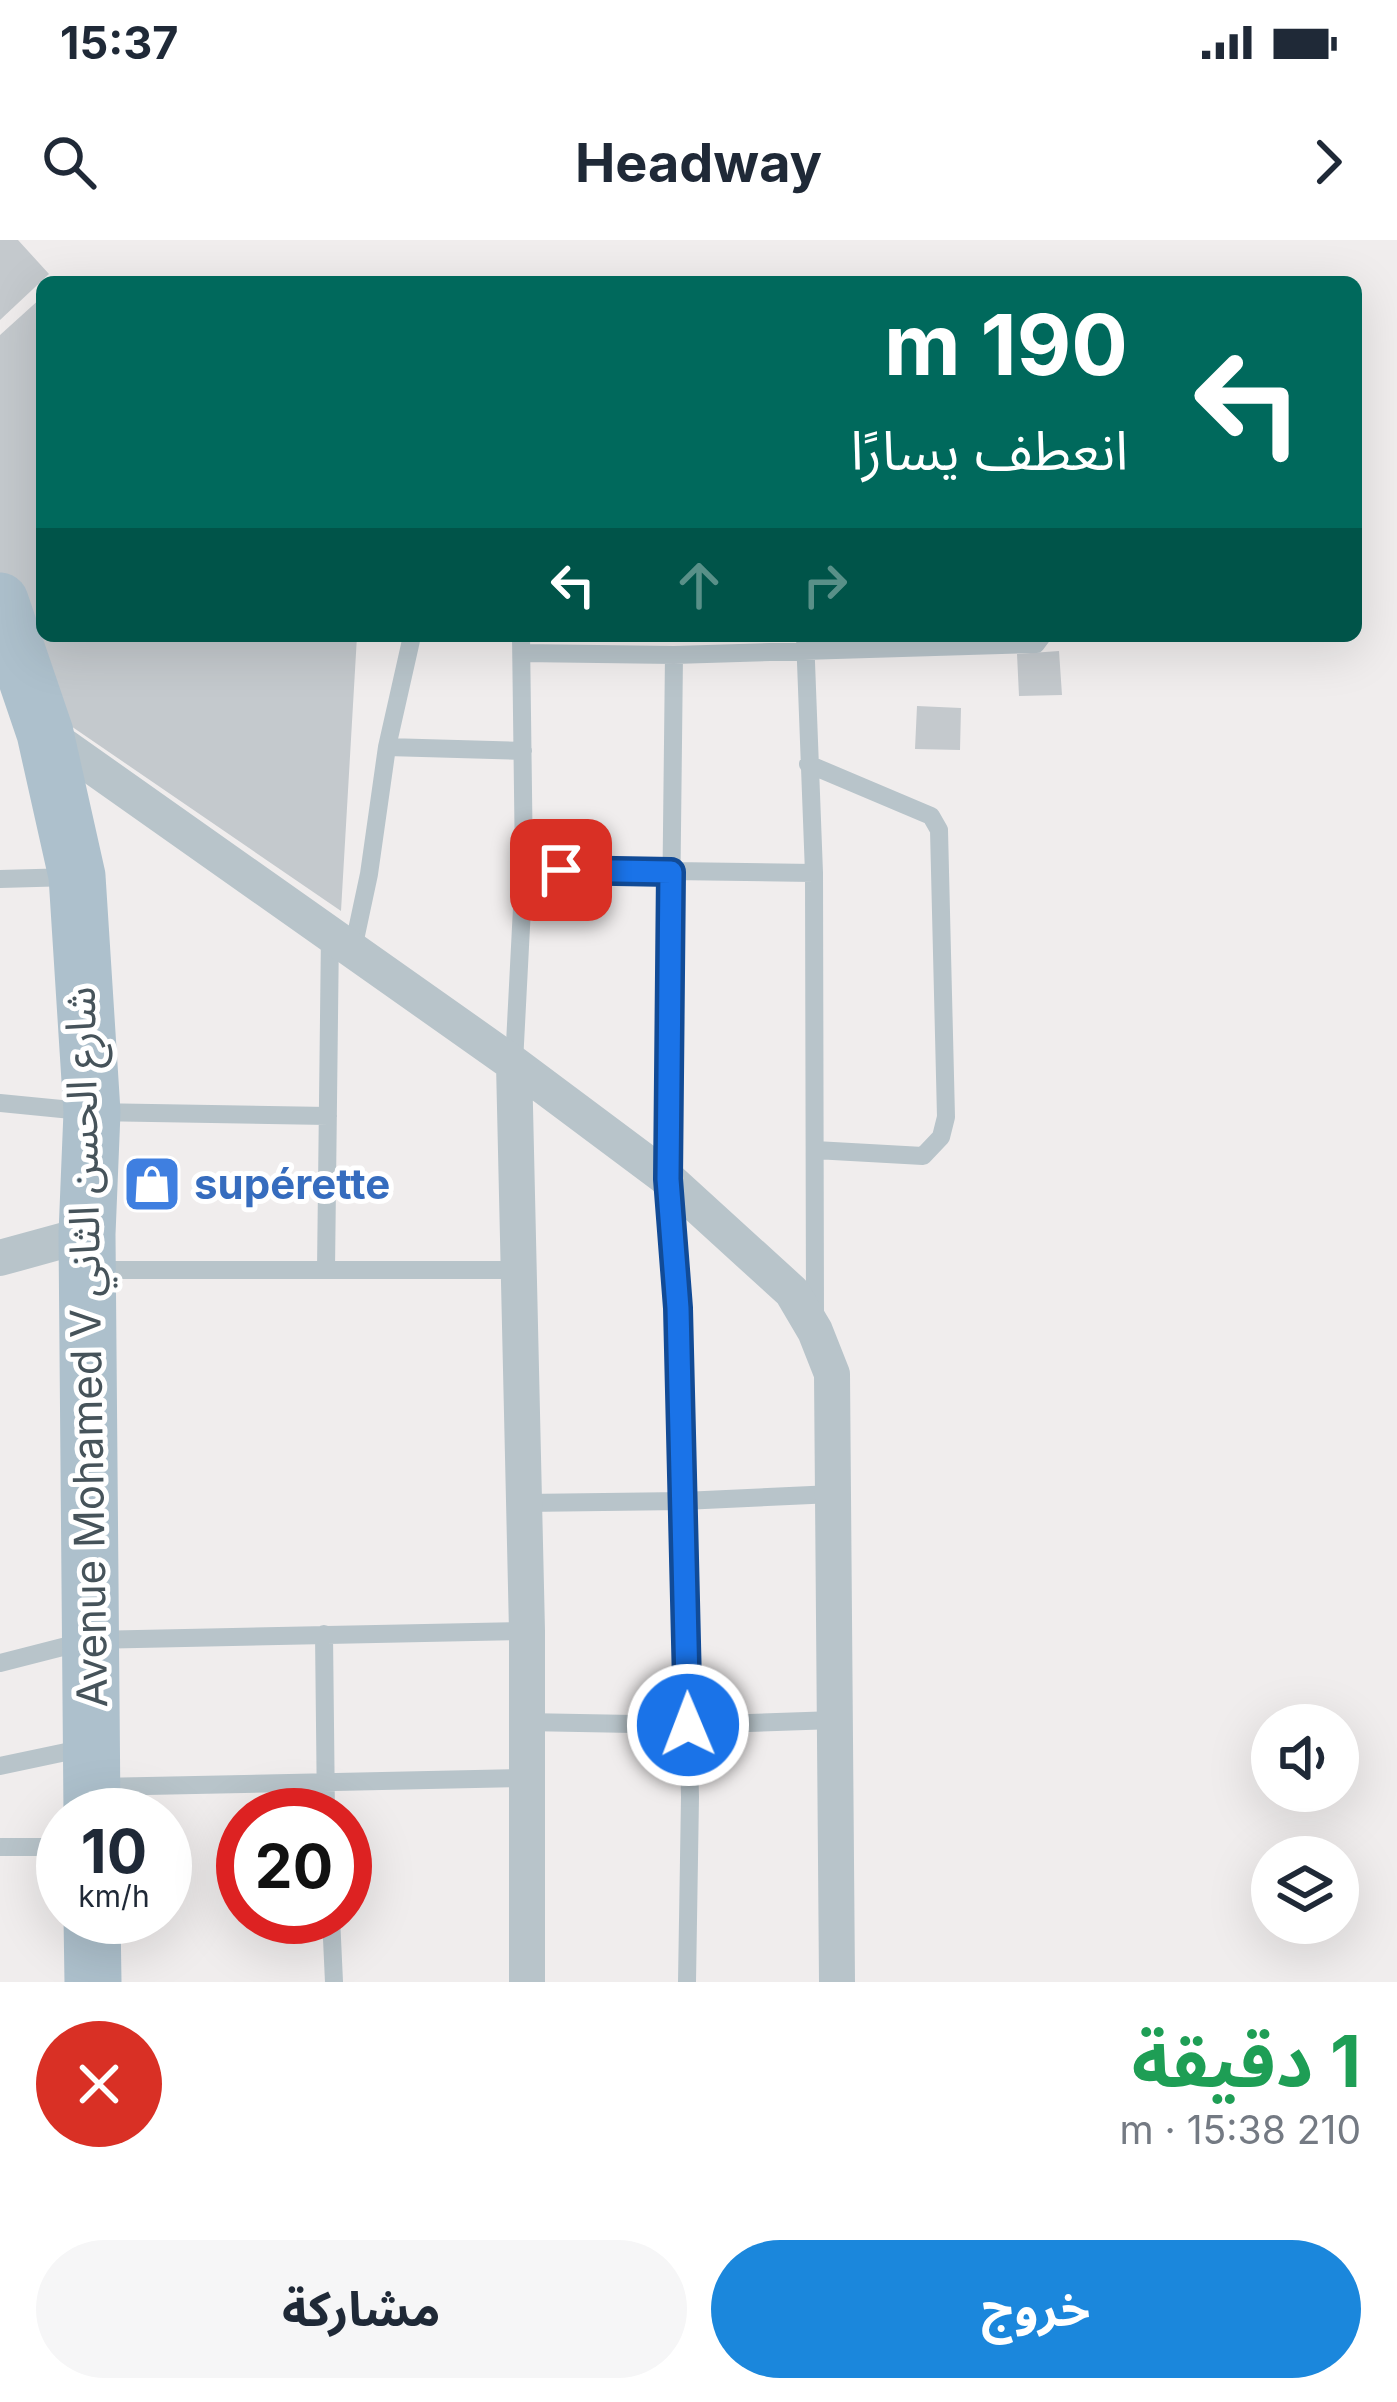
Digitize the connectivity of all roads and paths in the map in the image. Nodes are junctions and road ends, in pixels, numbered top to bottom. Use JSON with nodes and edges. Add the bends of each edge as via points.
{"nodes":[{"id":1,"x":0,"y":601,"type":"edge"},
{"id":2,"x":411,"y":642,"type":"edge"},
{"id":3,"x":1038,"y":642,"type":"edge"},
{"id":4,"x":806,"y":644,"type":"edge"},
{"id":5,"x":522,"y":645,"type":"edge"},
{"id":6,"x":674,"y":655,"type":"junction"},
{"id":7,"x":45,"y":733,"type":"junction"},
{"id":8,"x":387,"y":747,"type":"junction"},
{"id":9,"x":523,"y":751,"type":"junction"},
{"id":10,"x":808,"y":764,"type":"junction"},
{"id":11,"x":524,"y":869,"type":"junction"},
{"id":12,"x":671,"y":872,"type":"junction"},
{"id":13,"x":814,"y":873,"type":"junction"},
{"id":14,"x":76,"y":876,"type":"junction"},
{"id":15,"x":0,"y":879,"type":"edge"},
{"id":16,"x":341,"y":941,"type":"junction"},
{"id":17,"x":514,"y":1064,"type":"junction"},
{"id":18,"x":0,"y":1103,"type":"edge"},
{"id":19,"x":92,"y":1112,"type":"junction"},
{"id":20,"x":328,"y":1117,"type":"junction"},
{"id":21,"x":815,"y":1150,"type":"junction"},
{"id":22,"x":668,"y":1179,"type":"junction"},
{"id":23,"x":88,"y":1252,"type":"junction"},
{"id":24,"x":0,"y":1258,"type":"edge"},
{"id":25,"x":326,"y":1270,"type":"junction"},
{"id":26,"x":521,"y":1270,"type":"junction"},
{"id":27,"x":815,"y":1331,"type":"junction"},
{"id":28,"x":833,"y":1494,"type":"junction"},
{"id":29,"x":683,"y":1501,"type":"junction"},
{"id":30,"x":524,"y":1503,"type":"junction"},
{"id":31,"x":526,"y":1631,"type":"junction"},
{"id":32,"x":324,"y":1634,"type":"junction"},
{"id":33,"x":90,"y":1640,"type":"junction"},
{"id":34,"x":0,"y":1663,"type":"edge"},
{"id":35,"x":835,"y":1720,"type":"junction"},
{"id":36,"x":525,"y":1722,"type":"junction"},
{"id":37,"x":688,"y":1725,"type":"junction"},
{"id":38,"x":0,"y":1766,"type":"edge"},
{"id":39,"x":525,"y":1778,"type":"junction"},
{"id":40,"x":324,"y":1779,"type":"junction"},
{"id":41,"x":92,"y":1783,"type":"edge"},
{"id":42,"x":324,"y":1788,"type":"edge"},
{"id":43,"x":0,"y":1847,"type":"edge"},
{"id":44,"x":36,"y":1847,"type":"edge"},
{"id":45,"x":92,"y":1944,"type":"edge"},
{"id":46,"x":332,"y":1944,"type":"edge"},
{"id":47,"x":93,"y":1982,"type":"edge"},
{"id":48,"x":334,"y":1982,"type":"edge"},
{"id":49,"x":527,"y":1982,"type":"edge"},
{"id":50,"x":687,"y":1982,"type":"edge"},
{"id":51,"x":837,"y":1982,"type":"edge"}],
"edges":[{"from":1,"to":7,"type":"main road","name":"Avenue Mohamed V شارع الحسن الثاني"},
{"from":2,"to":8,"type":"lane"},
{"from":3,"to":4,"type":"lane"},
{"from":4,"to":6,"type":"lane"},
{"from":4,"to":10,"type":"lane"},
{"from":5,"to":6,"type":"lane"},
{"from":5,"to":9,"type":"lane"},
{"from":6,"to":12,"type":"lane"},
{"from":7,"to":14,"type":"main road","name":"Avenue Mohamed V شارع الحسن الثاني"},
{"from":7,"to":16,"type":"street"},
{"from":8,"to":9,"type":"lane"},
{"from":8,"to":16,"type":"lane","via":[[369,874]]},
{"from":9,"to":11,"type":"lane"},
{"from":10,"to":13,"type":"lane"},
{"from":10,"to":21,"type":"lane","via":[[935,821],[946,1095],[941,1137],[923,1156]]},
{"from":11,"to":12,"type":"lane"},
{"from":11,"to":17,"type":"lane"},
{"from":12,"to":13,"type":"lane"},
{"from":12,"to":22,"type":"lane"},
{"from":13,"to":21,"type":"lane"},
{"from":14,"to":15,"type":"lane"},
{"from":14,"to":19,"type":"main road","name":"Avenue Mohamed V شارع الحسن الثاني"},
{"from":16,"to":17,"type":"street"},
{"from":16,"to":20,"type":"lane"},
{"from":17,"to":22,"type":"street"},
{"from":17,"to":26,"type":"street"},
{"from":18,"to":19,"type":"lane"},
{"from":19,"to":20,"type":"lane"},
{"from":19,"to":23,"type":"main road","name":"Avenue Mohamed V شارع الحسن الثاني"},
{"from":20,"to":25,"type":"lane"},
{"from":21,"to":27,"type":"lane"},
{"from":22,"to":27,"type":"street","via":[[770,1268]]},
{"from":22,"to":29,"type":"lane"},
{"from":23,"to":24,"type":"street"},
{"from":23,"to":25,"type":"lane"},
{"from":23,"to":33,"type":"main road","name":"Avenue Mohamed V شارع الحسن الثاني"},
{"from":25,"to":26,"type":"lane"},
{"from":26,"to":30,"type":"street"},
{"from":27,"to":28,"type":"street","via":[[832,1374]]},
{"from":28,"to":29,"type":"lane"},
{"from":28,"to":35,"type":"street"},
{"from":29,"to":30,"type":"lane"},
{"from":29,"to":37,"type":"lane"},
{"from":30,"to":31,"type":"street"},
{"from":31,"to":32,"type":"lane"},
{"from":31,"to":36,"type":"street"},
{"from":32,"to":33,"type":"lane"},
{"from":32,"to":40,"type":"lane"},
{"from":33,"to":34,"type":"lane"},
{"from":33,"to":41,"type":"main road","name":"Avenue Mohamed V شارع الحسن الثاني"},
{"from":35,"to":37,"type":"lane"},
{"from":35,"to":51,"type":"street"},
{"from":36,"to":37,"type":"lane"},
{"from":36,"to":39,"type":"street"},
{"from":37,"to":50,"type":"lane"},
{"from":38,"to":41,"type":"lane"},
{"from":39,"to":40,"type":"lane"},
{"from":39,"to":49,"type":"street"},
{"from":40,"to":41,"type":"lane"},
{"from":40,"to":42,"type":"lane"},
{"from":43,"to":44,"type":"lane"},
{"from":45,"to":47,"type":"main road"},
{"from":46,"to":48,"type":"lane"}]}
